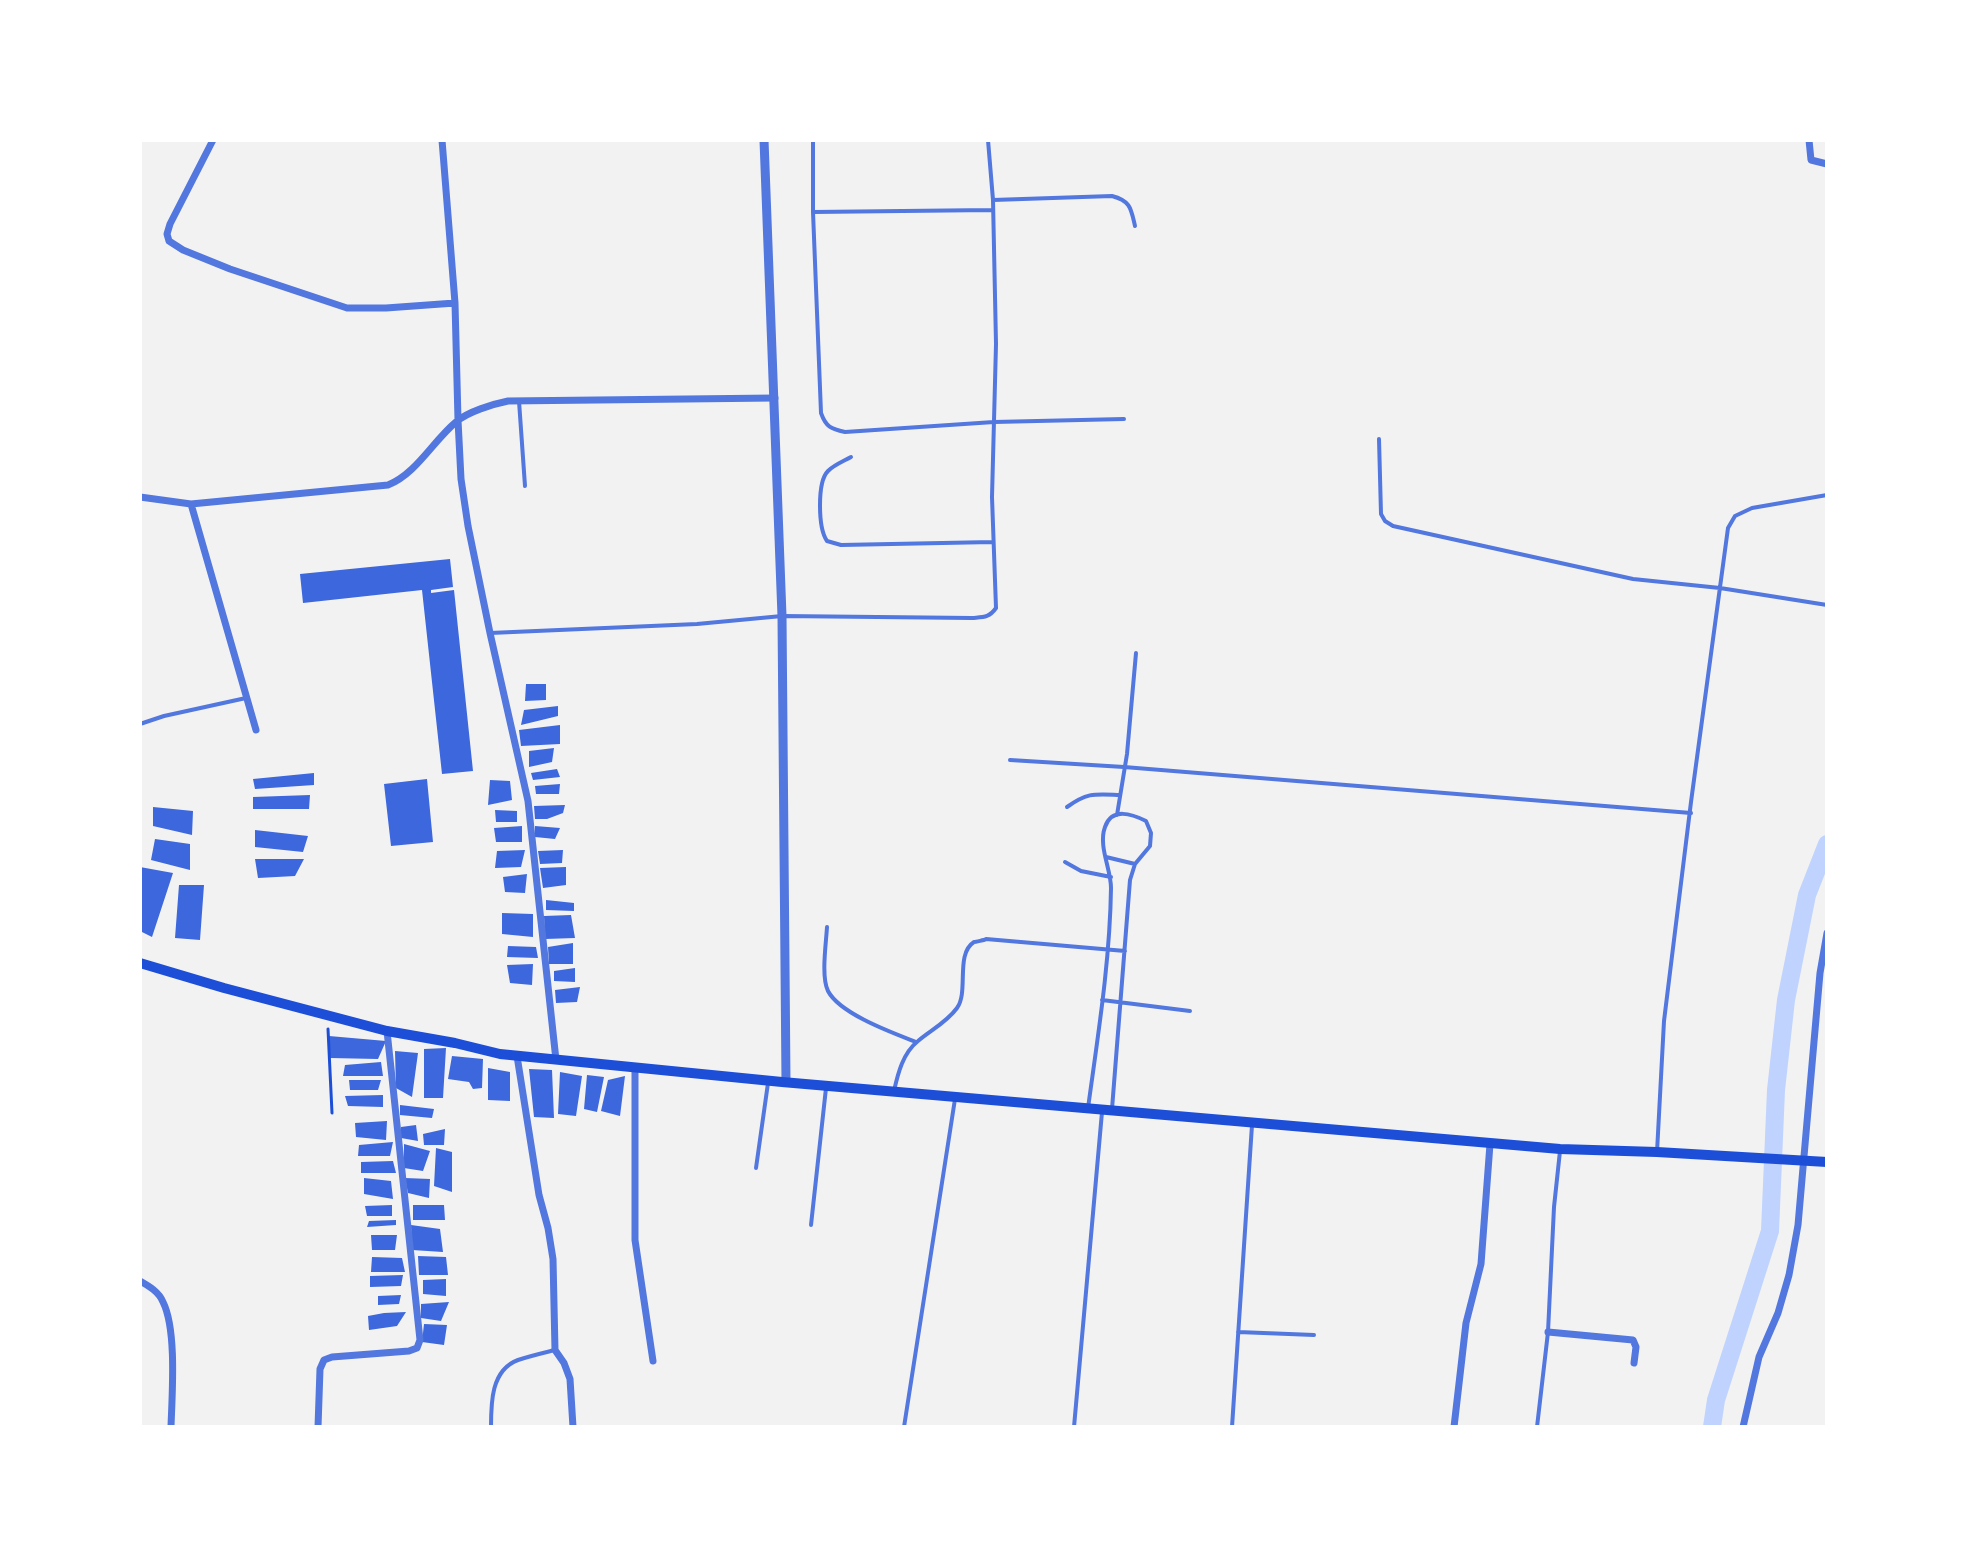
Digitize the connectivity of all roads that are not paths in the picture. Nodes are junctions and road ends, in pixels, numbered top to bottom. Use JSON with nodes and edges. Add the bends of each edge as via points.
{"nodes":[{"id":1,"x":213,"y":140,"type":"edge"},
{"id":2,"x":442,"y":140,"type":"edge"},
{"id":3,"x":764,"y":140,"type":"edge"},
{"id":4,"x":813,"y":140,"type":"edge"},
{"id":5,"x":988,"y":140,"type":"edge"},
{"id":6,"x":1809,"y":140,"type":"edge"},
{"id":7,"x":1827,"y":164,"type":"edge"},
{"id":8,"x":993,"y":200,"type":"junction"},
{"id":9,"x":992,"y":210,"type":"junction"},
{"id":10,"x":813,"y":212,"type":"junction"},
{"id":11,"x":1135,"y":226,"type":"dead end"},
{"id":12,"x":455,"y":303,"type":"junction"},
{"id":13,"x":775,"y":398,"type":"junction"},
{"id":14,"x":519,"y":401,"type":"junction"},
{"id":15,"x":1124,"y":419,"type":"dead end"},
{"id":16,"x":458,"y":420,"type":"junction"},
{"id":17,"x":994,"y":422,"type":"junction"},
{"id":18,"x":1379,"y":439,"type":"dead end"},
{"id":19,"x":851,"y":457,"type":"dead end"},
{"id":20,"x":525,"y":486,"type":"dead end"},
{"id":21,"x":1827,"y":495,"type":"edge"},
{"id":22,"x":140,"y":497,"type":"edge"},
{"id":23,"x":191,"y":504,"type":"junction"},
{"id":24,"x":993,"y":542,"type":"junction"},
{"id":25,"x":1720,"y":588,"type":"junction"},
{"id":26,"x":1827,"y":605,"type":"edge"},
{"id":27,"x":782,"y":616,"type":"junction"},
{"id":28,"x":490,"y":633,"type":"junction"},
{"id":29,"x":1136,"y":653,"type":"dead end"},
{"id":30,"x":247,"y":698,"type":"junction"},
{"id":31,"x":140,"y":724,"type":"edge"},
{"id":32,"x":256,"y":730,"type":"dead end"},
{"id":33,"x":1010,"y":760,"type":"dead end"},
{"id":34,"x":1124,"y":767,"type":"junction"},
{"id":35,"x":1120,"y":795,"type":"junction"},
{"id":36,"x":1067,"y":807,"type":"dead end"},
{"id":37,"x":1691,"y":813,"type":"junction"},
{"id":38,"x":1117,"y":815,"type":"junction"},
{"id":39,"x":1106,"y":857,"type":"junction"},
{"id":40,"x":1065,"y":862,"type":"dead end"},
{"id":41,"x":1135,"y":864,"type":"junction"},
{"id":42,"x":1111,"y":877,"type":"junction"},
{"id":43,"x":827,"y":927,"type":"dead end"},
{"id":44,"x":1827,"y":933,"type":"edge"},
{"id":45,"x":1107,"y":949,"type":"junction"},
{"id":46,"x":1125,"y":951,"type":"junction"},
{"id":47,"x":140,"y":963,"type":"edge"},
{"id":48,"x":1102,"y":1000,"type":"junction"},
{"id":49,"x":1121,"y":1002,"type":"junction"},
{"id":50,"x":1190,"y":1011,"type":"dead end"},
{"id":51,"x":387,"y":1031,"type":"junction"},
{"id":52,"x":916,"y":1042,"type":"junction"},
{"id":53,"x":517,"y":1056,"type":"junction"},
{"id":54,"x":556,"y":1060,"type":"junction"},
{"id":55,"x":635,"y":1067,"type":"junction"},
{"id":56,"x":768,"y":1080,"type":"junction"},
{"id":57,"x":786,"y":1082,"type":"junction"},
{"id":58,"x":827,"y":1086,"type":"junction"},
{"id":59,"x":893,"y":1092,"type":"junction"},
{"id":60,"x":955,"y":1097,"type":"junction"},
{"id":61,"x":1088,"y":1108,"type":"junction"},
{"id":62,"x":1107,"y":1109,"type":"junction"},
{"id":63,"x":1253,"y":1123,"type":"junction"},
{"id":64,"x":1490,"y":1144,"type":"junction"},
{"id":65,"x":1560,"y":1149,"type":"junction"},
{"id":66,"x":1657,"y":1152,"type":"junction"},
{"id":67,"x":1800,"y":1160,"type":"junction"},
{"id":68,"x":1827,"y":1162,"type":"edge"},
{"id":69,"x":756,"y":1168,"type":"dead end"},
{"id":70,"x":811,"y":1225,"type":"dead end"},
{"id":71,"x":140,"y":1281,"type":"edge"},
{"id":72,"x":1238,"y":1332,"type":"junction"},
{"id":73,"x":1548,"y":1332,"type":"junction"},
{"id":74,"x":1314,"y":1335,"type":"dead end"},
{"id":75,"x":555,"y":1350,"type":"junction"},
{"id":76,"x":653,"y":1361,"type":"dead end"},
{"id":77,"x":1634,"y":1363,"type":"dead end"},
{"id":78,"x":171,"y":1427,"type":"edge"},
{"id":79,"x":318,"y":1427,"type":"edge"},
{"id":80,"x":491,"y":1427,"type":"edge"},
{"id":81,"x":573,"y":1427,"type":"edge"},
{"id":82,"x":904,"y":1427,"type":"edge"},
{"id":83,"x":1074,"y":1427,"type":"edge"},
{"id":84,"x":1232,"y":1427,"type":"edge"},
{"id":85,"x":1454,"y":1427,"type":"edge"},
{"id":86,"x":1537,"y":1427,"type":"edge"},
{"id":87,"x":1743,"y":1427,"type":"edge"}],
"edges":[{"from":1,"to":12,"type":"street","via":[[170,224],[169,241],[230,269],[347,308]]},
{"from":2,"to":12,"type":"street"},
{"from":3,"to":13,"type":"street"},
{"from":4,"to":10,"type":"lane"},
{"from":5,"to":8,"type":"lane"},
{"from":6,"to":7,"type":"street","via":[[1811,160]]},
{"from":8,"to":9,"type":"lane"},
{"from":8,"to":11,"type":"lane","via":[[1112,196],[1130,207]]},
{"from":9,"to":10,"type":"lane"},
{"from":9,"to":17,"type":"lane"},
{"from":10,"to":17,"type":"lane","via":[[825,423],[845,432]]},
{"from":12,"to":16,"type":"street"},
{"from":13,"to":14,"type":"street"},
{"from":13,"to":27,"type":"street"},
{"from":14,"to":16,"type":"street"},
{"from":14,"to":20,"type":"lane"},
{"from":15,"to":17,"type":"lane"},
{"from":16,"to":23,"type":"street","via":[[404,476],[388,485]]},
{"from":16,"to":28,"type":"street","via":[[468,526]]},
{"from":17,"to":24,"type":"lane"},
{"from":18,"to":25,"type":"lane","via":[[1381,514],[1393,526],[1633,579]]},
{"from":19,"to":24,"type":"lane","via":[[824,478],[820,505],[827,541]]},
{"from":21,"to":25,"type":"lane","via":[[1752,508],[1735,516],[1728,528]]},
{"from":22,"to":23,"type":"street"},
{"from":23,"to":30,"type":"street"},
{"from":24,"to":27,"type":"lane","via":[[996,608],[987,617]]},
{"from":25,"to":26,"type":"lane"},
{"from":25,"to":37,"type":"lane"},
{"from":27,"to":28,"type":"lane"},
{"from":27,"to":57,"type":"street"},
{"from":28,"to":54,"type":"street","via":[[528,801]]},
{"from":29,"to":34,"type":"lane"},
{"from":30,"to":31,"type":"lane"},
{"from":30,"to":32,"type":"street"},
{"from":33,"to":34,"type":"lane"},
{"from":34,"to":35,"type":"lane"},
{"from":34,"to":37,"type":"lane"},
{"from":35,"to":36,"type":"lane","via":[[1082,796]]},
{"from":35,"to":38,"type":"lane"},
{"from":37,"to":66,"type":"lane","via":[[1664,1021]]},
{"from":38,"to":39,"type":"lane","via":[[1105,827]]},
{"from":38,"to":41,"type":"lane","via":[[1132,814],[1146,821],[1151,833],[1150,846]]},
{"from":39,"to":41,"type":"lane"},
{"from":39,"to":42,"type":"lane"},
{"from":40,"to":42,"type":"lane"},
{"from":41,"to":46,"type":"lane"},
{"from":42,"to":45,"type":"lane"},
{"from":43,"to":52,"type":"lane","via":[[827,990],[875,1026]]},
{"from":44,"to":67,"type":"street"},
{"from":45,"to":46,"type":"lane"},
{"from":45,"to":48,"type":"lane"},
{"from":45,"to":52,"type":"lane","via":[[974,942],[964,963],[959,1005]]},
{"from":46,"to":49,"type":"lane"},
{"from":47,"to":51,"type":"main road"},
{"from":48,"to":49,"type":"lane"},
{"from":48,"to":61,"type":"lane"},
{"from":49,"to":50,"type":"lane"},
{"from":49,"to":62,"type":"lane"},
{"from":51,"to":53,"type":"main road"},
{"from":51,"to":79,"type":"street","via":[[420,1340],[409,1351],[324,1360]]},
{"from":52,"to":59,"type":"lane"},
{"from":53,"to":54,"type":"main road"},
{"from":53,"to":75,"type":"street","via":[[553,1259]]},
{"from":54,"to":55,"type":"main road"},
{"from":55,"to":56,"type":"main road"},
{"from":55,"to":76,"type":"street","via":[[635,1240]]},
{"from":56,"to":57,"type":"main road"},
{"from":56,"to":69,"type":"lane"},
{"from":57,"to":58,"type":"main road"},
{"from":58,"to":59,"type":"main road"},
{"from":58,"to":70,"type":"lane"},
{"from":59,"to":60,"type":"main road"},
{"from":60,"to":61,"type":"main road"},
{"from":60,"to":82,"type":"lane"},
{"from":61,"to":62,"type":"main road"},
{"from":62,"to":63,"type":"main road"},
{"from":62,"to":83,"type":"lane"},
{"from":63,"to":64,"type":"main road"},
{"from":63,"to":72,"type":"lane"},
{"from":64,"to":65,"type":"main road"},
{"from":64,"to":85,"type":"street","via":[[1481,1264],[1466,1323]]},
{"from":65,"to":66,"type":"main road"},
{"from":65,"to":73,"type":"lane"},
{"from":66,"to":67,"type":"main road"},
{"from":67,"to":68,"type":"main road"},
{"from":67,"to":87,"type":"street","via":[[1798,1225],[1789,1275],[1759,1357]]},
{"from":71,"to":78,"type":"street","via":[[163,1300],[167,1317]]},
{"from":72,"to":74,"type":"lane"},
{"from":72,"to":84,"type":"lane"},
{"from":73,"to":77,"type":"street","via":[[1633,1340]]},
{"from":73,"to":86,"type":"lane"},
{"from":75,"to":80,"type":"lane","via":[[514,1361],[500,1374],[491,1397]]},
{"from":75,"to":81,"type":"street","via":[[570,1379]]}]}
